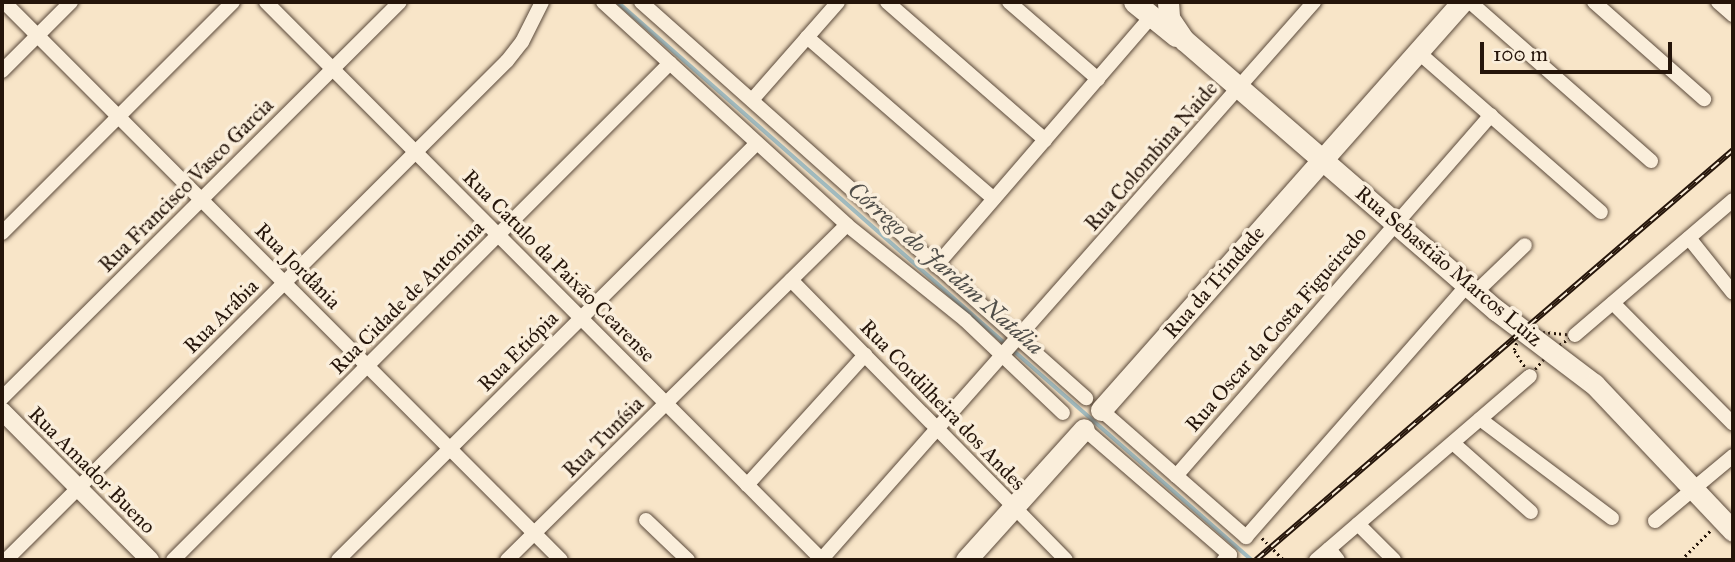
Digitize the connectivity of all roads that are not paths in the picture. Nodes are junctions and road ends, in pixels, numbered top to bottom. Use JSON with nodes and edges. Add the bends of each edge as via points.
{"nodes":[{"id":1,"x":4,"y":2,"type":"edge"},
{"id":2,"x":71,"y":2,"type":"edge"},
{"id":3,"x":233,"y":2,"type":"edge"},
{"id":4,"x":266,"y":2,"type":"edge"},
{"id":5,"x":400,"y":2,"type":"edge"},
{"id":6,"x":542,"y":2,"type":"edge"},
{"id":7,"x":603,"y":2,"type":"edge"},
{"id":8,"x":641,"y":2,"type":"edge"},
{"id":9,"x":838,"y":2,"type":"edge"},
{"id":10,"x":887,"y":2,"type":"edge"},
{"id":11,"x":1009,"y":2,"type":"edge"},
{"id":12,"x":1134,"y":2,"type":"edge"},
{"id":13,"x":1168,"y":2,"type":"edge"},
{"id":14,"x":1314,"y":2,"type":"edge"},
{"id":15,"x":1462,"y":2,"type":"edge"},
{"id":16,"x":1470,"y":2,"type":"edge"},
{"id":17,"x":1594,"y":2,"type":"edge"},
{"id":18,"x":1718,"y":2,"type":"edge"},
{"id":19,"x":1733,"y":15,"type":"edge"},
{"id":20,"x":1151,"y":17,"type":"junction"},
{"id":21,"x":37,"y":35,"type":"junction"},
{"id":22,"x":807,"y":37,"type":"junction"},
{"id":23,"x":1184,"y":40,"type":"junction"},
{"id":24,"x":1418,"y":51,"type":"junction"},
{"id":25,"x":670,"y":63,"type":"junction"},
{"id":26,"x":332,"y":69,"type":"junction"},
{"id":27,"x":2,"y":71,"type":"edge"},
{"id":28,"x":1098,"y":79,"type":"junction"},
{"id":29,"x":1240,"y":87,"type":"junction"},
{"id":30,"x":1704,"y":99,"type":"dead end"},
{"id":31,"x":752,"y":100,"type":"junction"},
{"id":32,"x":1491,"y":115,"type":"junction"},
{"id":33,"x":118,"y":116,"type":"junction"},
{"id":34,"x":1045,"y":140,"type":"junction"},
{"id":35,"x":757,"y":143,"type":"junction"},
{"id":36,"x":416,"y":152,"type":"junction"},
{"id":37,"x":1323,"y":159,"type":"junction"},
{"id":38,"x":1651,"y":161,"type":"dead end"},
{"id":39,"x":994,"y":199,"type":"junction"},
{"id":40,"x":201,"y":200,"type":"junction"},
{"id":41,"x":1731,"y":207,"type":"edge"},
{"id":42,"x":1601,"y":212,"type":"dead end"},
{"id":43,"x":1396,"y":223,"type":"junction"},
{"id":44,"x":847,"y":225,"type":"junction"},
{"id":45,"x":2,"y":233,"type":"edge"},
{"id":46,"x":498,"y":235,"type":"junction"},
{"id":47,"x":1689,"y":238,"type":"junction"},
{"id":48,"x":1525,"y":245,"type":"dead end"},
{"id":49,"x":936,"y":266,"type":"junction"},
{"id":50,"x":791,"y":280,"type":"junction"},
{"id":51,"x":284,"y":283,"type":"junction"},
{"id":52,"x":1471,"y":289,"type":"junction"},
{"id":53,"x":1733,"y":293,"type":"edge"},
{"id":54,"x":1613,"y":303,"type":"junction"},
{"id":55,"x":581,"y":318,"type":"junction"},
{"id":56,"x":1575,"y":335,"type":"dead end"},
{"id":57,"x":1019,"y":338,"type":"junction"},
{"id":58,"x":865,"y":355,"type":"junction"},
{"id":59,"x":1003,"y":357,"type":"junction"},
{"id":60,"x":367,"y":366,"type":"junction"},
{"id":61,"x":1530,"y":376,"type":"road end"},
{"id":62,"x":2,"y":398,"type":"edge"},
{"id":63,"x":666,"y":403,"type":"junction"},
{"id":64,"x":1093,"y":404,"type":"junction"},
{"id":65,"x":2,"y":411,"type":"edge"},
{"id":66,"x":1063,"y":413,"type":"dead end"},
{"id":67,"x":1480,"y":419,"type":"junction"},
{"id":68,"x":1733,"y":424,"type":"edge"},
{"id":69,"x":1084,"y":429,"type":"junction"},
{"id":70,"x":938,"y":430,"type":"junction"},
{"id":71,"x":1453,"y":443,"type":"junction"},
{"id":72,"x":450,"y":449,"type":"junction"},
{"id":73,"x":1733,"y":456,"type":"edge"},
{"id":74,"x":1176,"y":476,"type":"junction"},
{"id":75,"x":747,"y":485,"type":"junction"},
{"id":76,"x":1692,"y":487,"type":"junction"},
{"id":77,"x":78,"y":488,"type":"junction"},
{"id":78,"x":1013,"y":507,"type":"junction"},
{"id":79,"x":1531,"y":512,"type":"dead end"},
{"id":80,"x":1612,"y":519,"type":"dead end"},
{"id":81,"x":646,"y":520,"type":"dead end"},
{"id":82,"x":1655,"y":521,"type":"dead end"},
{"id":83,"x":1358,"y":524,"type":"junction"},
{"id":84,"x":1727,"y":525,"type":"edge"},
{"id":85,"x":534,"y":533,"type":"junction"},
{"id":86,"x":1334,"y":554,"type":"edge"},
{"id":87,"x":1227,"y":558,"type":"edge"},
{"id":88,"x":6,"y":560,"type":"edge"},
{"id":89,"x":150,"y":560,"type":"edge"},
{"id":90,"x":173,"y":560,"type":"edge"},
{"id":91,"x":338,"y":560,"type":"edge"},
{"id":92,"x":507,"y":560,"type":"edge"},
{"id":93,"x":561,"y":560,"type":"edge"},
{"id":94,"x":688,"y":560,"type":"edge"},
{"id":95,"x":822,"y":560,"type":"edge"},
{"id":96,"x":965,"y":560,"type":"edge"},
{"id":97,"x":1066,"y":560,"type":"edge"},
{"id":98,"x":1316,"y":560,"type":"edge"},
{"id":99,"x":1394,"y":560,"type":"edge"}],
"edges":[{"from":1,"to":21,"type":"street","name":"Rua Jordânia"},
{"from":2,"to":21,"type":"street"},
{"from":3,"to":33,"type":"street"},
{"from":4,"to":26,"type":"street","name":"Rua Catulo da Paixão Cearense"},
{"from":5,"to":26,"type":"street","name":"Rua Francisco Vasco Garcia"},
{"from":6,"to":36,"type":"street","name":"Rua Arábia","via":[[516,51]]},
{"from":7,"to":25,"type":"street"},
{"from":8,"to":31,"type":"street"},
{"from":9,"to":22,"type":"street"},
{"from":10,"to":34,"type":"street"},
{"from":11,"to":28,"type":"street"},
{"from":12,"to":20,"type":"main road","name":"Rua Sebastião Marcos Luiz"},
{"from":13,"to":23,"type":"main road","name":"Rua Sebastião Marcos Luiz","via":[[1169,18]]},
{"from":14,"to":29,"type":"street","name":"Rua Colombina Naide"},
{"from":15,"to":24,"type":"main road","name":"Rua da Trindade"},
{"from":16,"to":38,"type":"street"},
{"from":17,"to":30,"type":"street"},
{"from":18,"to":19,"type":"street"},
{"from":20,"to":23,"type":"main road","name":"Rua Sebastião Marcos Luiz"},
{"from":20,"to":28,"type":"street"},
{"from":21,"to":27,"type":"street"},
{"from":21,"to":33,"type":"street","name":"Rua Jordânia"},
{"from":22,"to":31,"type":"street"},
{"from":22,"to":39,"type":"street"},
{"from":23,"to":29,"type":"main road","name":"Rua Sebastião Marcos Luiz"},
{"from":24,"to":32,"type":"street"},
{"from":24,"to":37,"type":"main road","name":"Rua da Trindade"},
{"from":25,"to":35,"type":"street"},
{"from":25,"to":46,"type":"street","name":"Rua Cidade de Antonina"},
{"from":26,"to":36,"type":"street","name":"Rua Catulo da Paixão Cearense"},
{"from":26,"to":40,"type":"street","name":"Rua Francisco Vasco Garcia"},
{"from":28,"to":34,"type":"street"},
{"from":29,"to":37,"type":"main road","name":"Rua Sebastião Marcos Luiz"},
{"from":29,"to":57,"type":"street","name":"Rua Colombina Naide"},
{"from":31,"to":49,"type":"street"},
{"from":32,"to":42,"type":"street"},
{"from":32,"to":43,"type":"street","name":"Rua Oscar da Costa Figueiredo"},
{"from":33,"to":40,"type":"street","name":"Rua Jordânia"},
{"from":33,"to":45,"type":"street"},
{"from":34,"to":39,"type":"street"},
{"from":35,"to":44,"type":"street"},
{"from":35,"to":55,"type":"street","name":"Rua Etiópia"},
{"from":36,"to":46,"type":"street","name":"Rua Catulo da Paixão Cearense"},
{"from":36,"to":51,"type":"street","name":"Rua Arábia"},
{"from":37,"to":43,"type":"main road","name":"Rua Sebastião Marcos Luiz"},
{"from":37,"to":64,"type":"main road","name":"Rua da Trindade"},
{"from":39,"to":49,"type":"street"},
{"from":40,"to":51,"type":"street","name":"Rua Jordânia"},
{"from":40,"to":62,"type":"street","name":"Rua Francisco Vasco Garcia"},
{"from":41,"to":47,"type":"street"},
{"from":43,"to":52,"type":"main road","name":"Rua Sebastião Marcos Luiz"},
{"from":43,"to":74,"type":"street","name":"Rua Oscar da Costa Figueiredo"},
{"from":44,"to":50,"type":"street","name":"Rua Tunísia"},
{"from":44,"to":59,"type":"street"},
{"from":46,"to":55,"type":"street","name":"Rua Catulo da Paixão Cearense"},
{"from":46,"to":60,"type":"street","name":"Rua Cidade de Antonina"},
{"from":47,"to":53,"type":"street"},
{"from":47,"to":54,"type":"street"},
{"from":48,"to":52,"type":"street"},
{"from":49,"to":57,"type":"street"},
{"from":50,"to":58,"type":"street","name":"Rua Cordilheira dos Andes"},
{"from":50,"to":63,"type":"street","name":"Rua Tunísia"},
{"from":51,"to":60,"type":"street","name":"Rua Jordânia"},
{"from":51,"to":77,"type":"street","name":"Rua Arábia"},
{"from":52,"to":74,"type":"street","via":[[1249,533]]},
{"from":52,"to":76,"type":"main road","name":"Rua Sebastião Marcos Luiz","via":[[1594,384]]},
{"from":54,"to":56,"type":"street"},
{"from":54,"to":68,"type":"street"},
{"from":55,"to":63,"type":"street","name":"Rua Catulo da Paixão Cearense"},
{"from":55,"to":72,"type":"street","name":"Rua Etiópia"},
{"from":57,"to":59,"type":"street","name":"Rua Colombina Naide"},
{"from":57,"to":64,"type":"street"},
{"from":58,"to":70,"type":"street","name":"Rua Cordilheira dos Andes"},
{"from":58,"to":75,"type":"street"},
{"from":59,"to":66,"type":"street"},
{"from":59,"to":70,"type":"street","name":"Rua Colombina Naide"},
{"from":60,"to":72,"type":"street","name":"Rua Jordânia"},
{"from":60,"to":90,"type":"street","name":"Rua Cidade de Antonina"},
{"from":61,"to":67,"type":"street"},
{"from":63,"to":75,"type":"street","name":"Rua Catulo da Paixão Cearense"},
{"from":63,"to":85,"type":"street","name":"Rua Tunísia"},
{"from":64,"to":69,"type":"street","name":"Rua da Trindade"},
{"from":64,"to":74,"type":"street"},
{"from":65,"to":77,"type":"street","name":"Rua Amador Bueno"},
{"from":67,"to":71,"type":"street"},
{"from":67,"to":80,"type":"street"},
{"from":69,"to":78,"type":"main road","name":"Rua da Trindade"},
{"from":69,"to":87,"type":"street"},
{"from":70,"to":78,"type":"street","name":"Rua Cordilheira dos Andes"},
{"from":70,"to":95,"type":"street","name":"Rua Colombina Naide"},
{"from":71,"to":79,"type":"street"},
{"from":71,"to":83,"type":"street"},
{"from":72,"to":85,"type":"street","name":"Rua Jordânia"},
{"from":72,"to":91,"type":"street","name":"Rua Etiópia"},
{"from":73,"to":76,"type":"street"},
{"from":75,"to":95,"type":"street","name":"Rua Catulo da Paixão Cearense"},
{"from":76,"to":82,"type":"street"},
{"from":76,"to":84,"type":"main road","name":"Rua Sebastião Marcos Luiz"},
{"from":77,"to":88,"type":"street","name":"Rua Arábia"},
{"from":77,"to":89,"type":"street","name":"Rua Amador Bueno"},
{"from":78,"to":96,"type":"main road","name":"Rua da Trindade"},
{"from":78,"to":97,"type":"street","name":"Rua Cordilheira dos Andes"},
{"from":81,"to":94,"type":"street"},
{"from":83,"to":86,"type":"street"},
{"from":83,"to":99,"type":"street"},
{"from":85,"to":92,"type":"street","name":"Rua Tunísia"},
{"from":85,"to":93,"type":"street","name":"Rua Jordânia"},
{"from":86,"to":98,"type":"street"}]}
